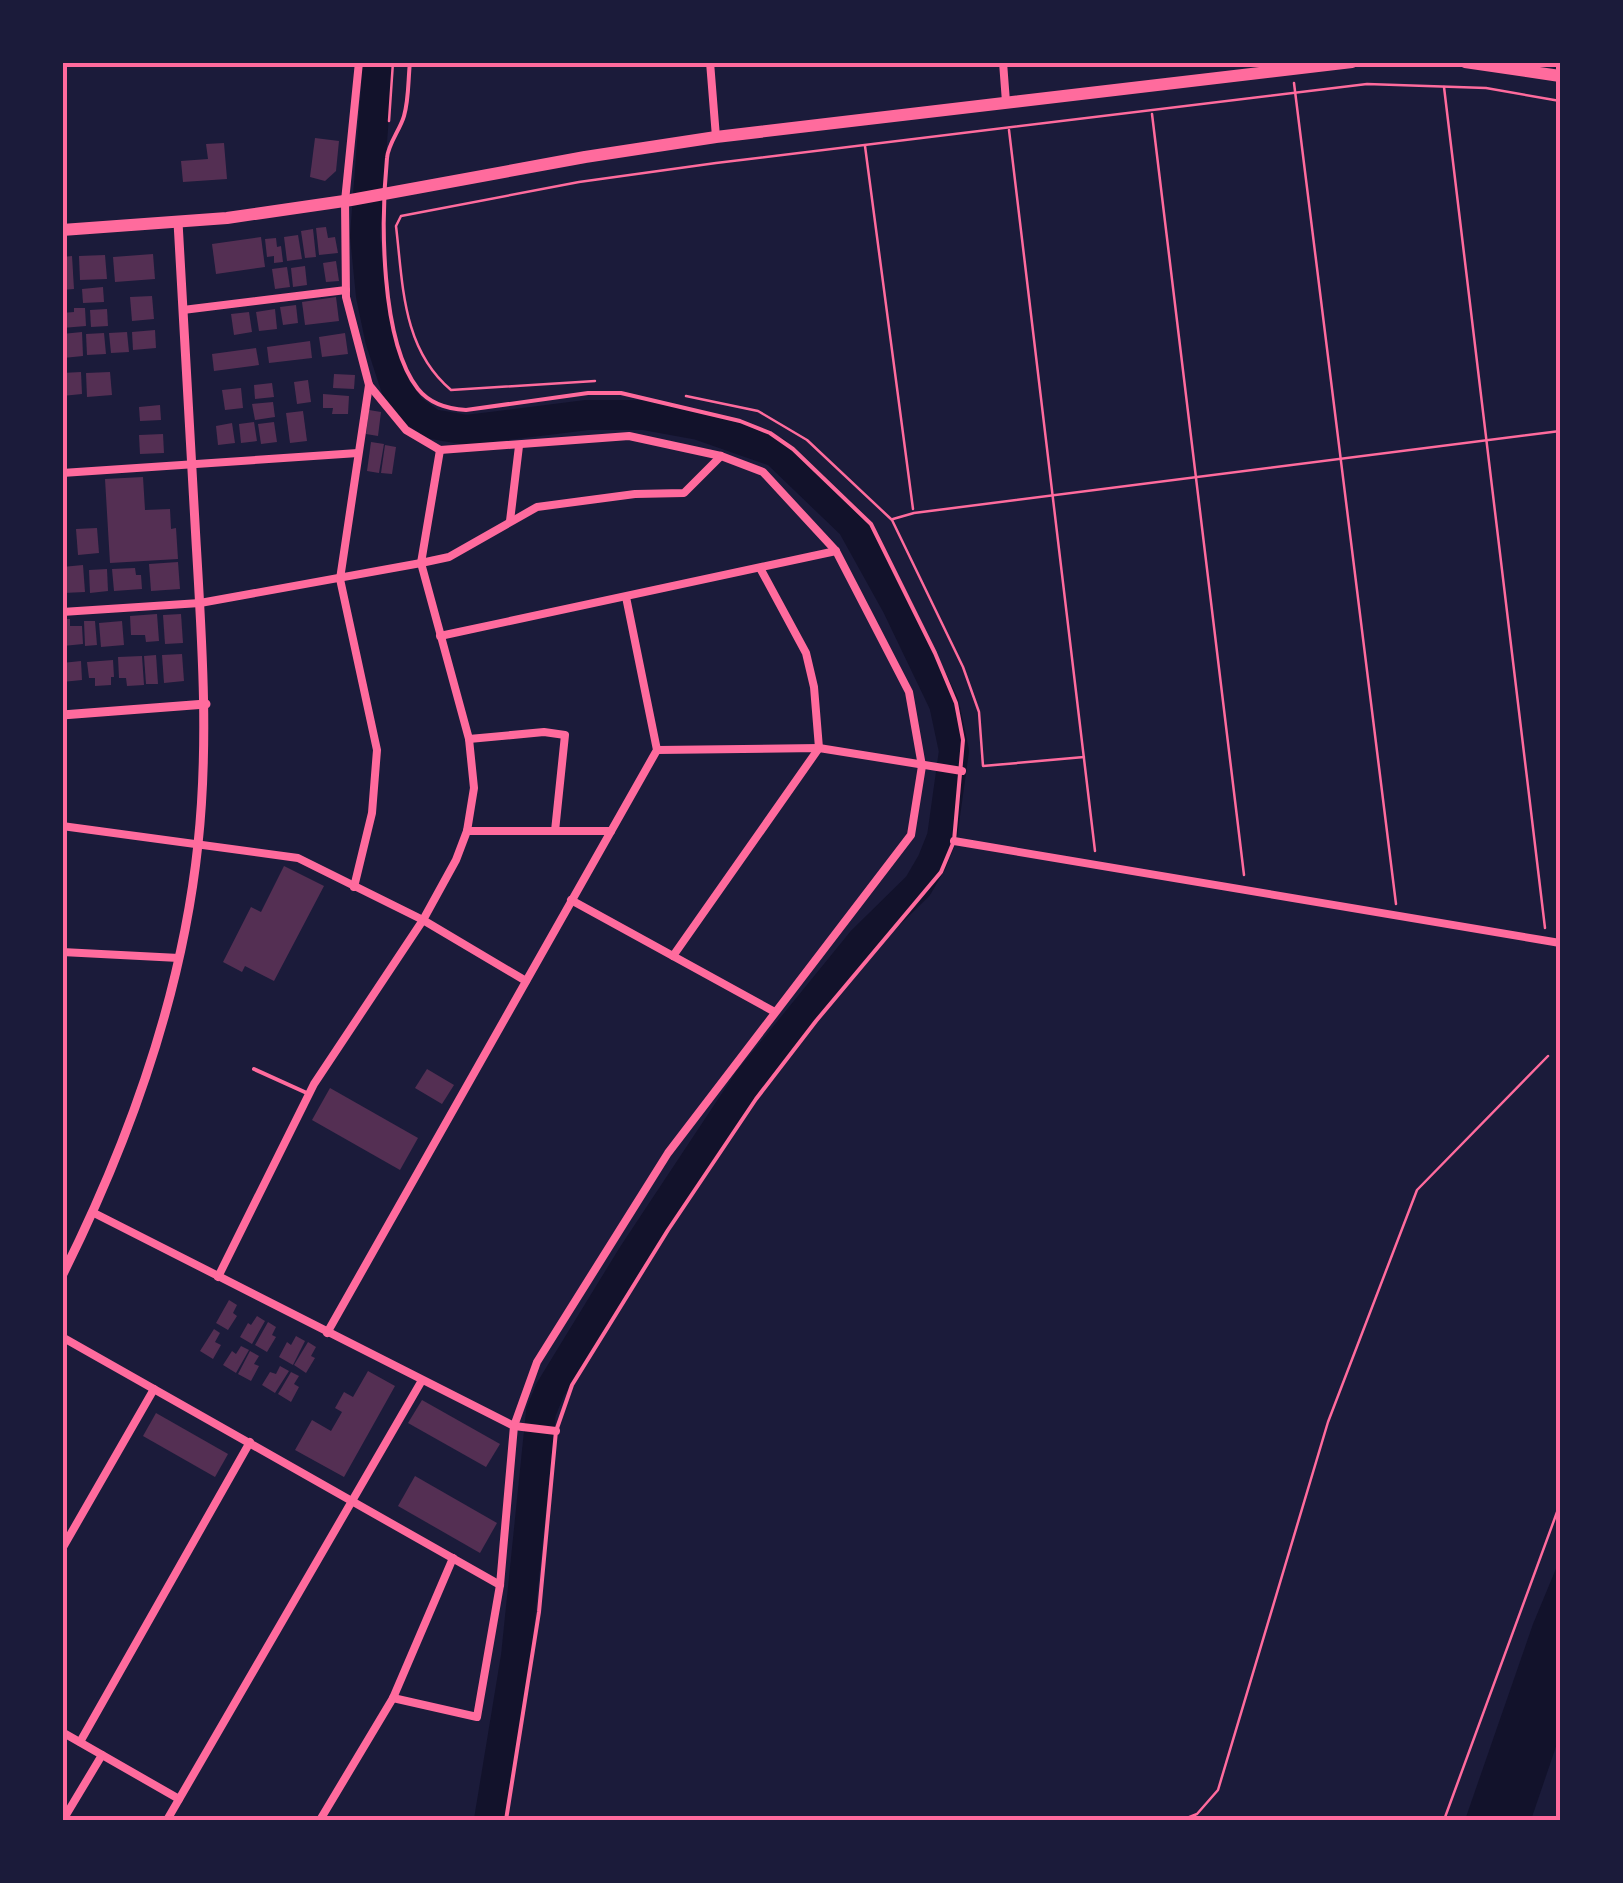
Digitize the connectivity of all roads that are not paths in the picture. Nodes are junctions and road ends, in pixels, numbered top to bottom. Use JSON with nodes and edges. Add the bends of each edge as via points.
{"nodes":[{"id":1,"x":359,"y":62,"type":"edge"},
{"id":2,"x":410,"y":62,"type":"edge"},
{"id":3,"x":710,"y":62,"type":"edge"},
{"id":4,"x":1003,"y":62,"type":"edge"},
{"id":5,"x":1352,"y":62,"type":"edge"},
{"id":6,"x":1465,"y":62,"type":"edge"},
{"id":7,"x":1294,"y":65,"type":"edge"},
{"id":8,"x":1560,"y":76,"type":"edge"},
{"id":9,"x":1006,"y":102,"type":"junction"},
{"id":10,"x":716,"y":136,"type":"junction"},
{"id":11,"x":383,"y":194,"type":"junction"},
{"id":12,"x":348,"y":200,"type":"junction"},
{"id":13,"x":178,"y":222,"type":"junction"},
{"id":14,"x":62,"y":230,"type":"edge"},
{"id":15,"x":346,"y":290,"type":"junction"},
{"id":16,"x":182,"y":310,"type":"junction"},
{"id":17,"x":368,"y":385,"type":"junction"},
{"id":18,"x":519,"y":446,"type":"junction"},
{"id":19,"x":440,"y":450,"type":"junction"},
{"id":20,"x":358,"y":453,"type":"junction"},
{"id":21,"x":721,"y":456,"type":"junction"},
{"id":22,"x":192,"y":464,"type":"junction"},
{"id":23,"x":62,"y":473,"type":"edge"},
{"id":24,"x":510,"y":522,"type":"junction"},
{"id":25,"x":836,"y":551,"type":"junction"},
{"id":26,"x":421,"y":564,"type":"junction"},
{"id":27,"x":760,"y":568,"type":"junction"},
{"id":28,"x":340,"y":579,"type":"junction"},
{"id":29,"x":626,"y":596,"type":"junction"},
{"id":30,"x":200,"y":603,"type":"junction"},
{"id":31,"x":62,"y":612,"type":"edge"},
{"id":32,"x":440,"y":636,"type":"junction"},
{"id":33,"x":206,"y":704,"type":"junction"},
{"id":34,"x":62,"y":715,"type":"edge"},
{"id":35,"x":468,"y":739,"type":"junction"},
{"id":36,"x":819,"y":748,"type":"junction"},
{"id":37,"x":657,"y":750,"type":"junction"},
{"id":38,"x":922,"y":766,"type":"junction"},
{"id":39,"x":962,"y":771,"type":"junction"},
{"id":40,"x":62,"y":826,"type":"edge"},
{"id":41,"x":611,"y":830,"type":"junction"},
{"id":42,"x":467,"y":831,"type":"junction"},
{"id":43,"x":555,"y":831,"type":"junction"},
{"id":44,"x":954,"y":841,"type":"junction"},
{"id":45,"x":198,"y":846,"type":"junction"},
{"id":46,"x":354,"y":886,"type":"junction"},
{"id":47,"x":572,"y":900,"type":"junction"},
{"id":48,"x":423,"y":920,"type":"junction"},
{"id":49,"x":1560,"y":943,"type":"edge"},
{"id":50,"x":62,"y":952,"type":"edge"},
{"id":51,"x":673,"y":956,"type":"junction"},
{"id":52,"x":179,"y":958,"type":"junction"},
{"id":53,"x":526,"y":981,"type":"junction"},
{"id":54,"x":773,"y":1012,"type":"junction"},
{"id":55,"x":254,"y":1069,"type":"dead end"},
{"id":56,"x":310,"y":1094,"type":"junction"},
{"id":57,"x":94,"y":1213,"type":"junction"},
{"id":58,"x":62,"y":1276,"type":"edge"},
{"id":59,"x":218,"y":1277,"type":"junction"},
{"id":60,"x":327,"y":1333,"type":"junction"},
{"id":61,"x":62,"y":1337,"type":"edge"},
{"id":62,"x":421,"y":1382,"type":"junction"},
{"id":63,"x":154,"y":1389,"type":"junction"},
{"id":64,"x":514,"y":1426,"type":"junction"},
{"id":65,"x":556,"y":1432,"type":"junction"},
{"id":66,"x":250,"y":1442,"type":"junction"},
{"id":67,"x":351,"y":1499,"type":"junction"},
{"id":68,"x":62,"y":1550,"type":"edge"},
{"id":69,"x":453,"y":1558,"type":"junction"},
{"id":70,"x":500,"y":1585,"type":"junction"},
{"id":71,"x":394,"y":1698,"type":"junction"},
{"id":72,"x":62,"y":1732,"type":"edge"},
{"id":73,"x":80,"y":1742,"type":"junction"},
{"id":74,"x":102,"y":1754,"type":"junction"},
{"id":75,"x":180,"y":1798,"type":"junction"},
{"id":76,"x":63,"y":1820,"type":"edge"},
{"id":77,"x":167,"y":1820,"type":"edge"},
{"id":78,"x":320,"y":1820,"type":"edge"},
{"id":79,"x":506,"y":1820,"type":"edge"}],
"edges":[{"from":1,"to":12,"type":"street"},
{"from":2,"to":11,"type":"lane","via":[[406,112],[387,152]]},
{"from":3,"to":10,"type":"street"},
{"from":4,"to":9,"type":"street"},
{"from":5,"to":7,"type":"highway"},
{"from":6,"to":8,"type":"highway"},
{"from":7,"to":9,"type":"highway"},
{"from":9,"to":10,"type":"highway"},
{"from":10,"to":11,"type":"highway"},
{"from":11,"to":12,"type":"highway"},
{"from":11,"to":39,"type":"lane","via":[[394,329],[419,391],[452,410],[621,394],[740,422],[793,449],[871,524],[892,561],[956,703]]},
{"from":12,"to":13,"type":"highway"},
{"from":12,"to":15,"type":"street"},
{"from":13,"to":14,"type":"highway"},
{"from":13,"to":16,"type":"street"},
{"from":15,"to":16,"type":"street"},
{"from":15,"to":17,"type":"street"},
{"from":16,"to":22,"type":"street"},
{"from":17,"to":19,"type":"street","via":[[406,430]]},
{"from":17,"to":20,"type":"street"},
{"from":18,"to":19,"type":"street"},
{"from":18,"to":21,"type":"street","via":[[629,436]]},
{"from":18,"to":24,"type":"street"},
{"from":19,"to":26,"type":"street"},
{"from":20,"to":22,"type":"street"},
{"from":20,"to":28,"type":"street"},
{"from":21,"to":24,"type":"street","via":[[684,494],[538,508]]},
{"from":21,"to":25,"type":"street","via":[[763,472]]},
{"from":22,"to":23,"type":"street"},
{"from":22,"to":30,"type":"street"},
{"from":24,"to":26,"type":"street","via":[[449,557]]},
{"from":25,"to":27,"type":"street"},
{"from":25,"to":38,"type":"street","via":[[910,692]]},
{"from":26,"to":28,"type":"street"},
{"from":26,"to":32,"type":"street"},
{"from":27,"to":29,"type":"street"},
{"from":27,"to":36,"type":"street","via":[[806,654]]},
{"from":28,"to":30,"type":"street"},
{"from":28,"to":46,"type":"street","via":[[377,750],[372,813]]},
{"from":29,"to":32,"type":"street"},
{"from":29,"to":37,"type":"street"},
{"from":30,"to":31,"type":"street"},
{"from":30,"to":33,"type":"street"},
{"from":32,"to":35,"type":"street"},
{"from":33,"to":34,"type":"street"},
{"from":33,"to":45,"type":"street"},
{"from":35,"to":42,"type":"street","via":[[474,788]]},
{"from":35,"to":43,"type":"street","via":[[565,735]]},
{"from":36,"to":37,"type":"street"},
{"from":36,"to":38,"type":"street"},
{"from":36,"to":51,"type":"street"},
{"from":37,"to":41,"type":"street"},
{"from":38,"to":39,"type":"street"},
{"from":38,"to":54,"type":"street","via":[[911,835]]},
{"from":39,"to":44,"type":"lane"},
{"from":40,"to":45,"type":"street"},
{"from":41,"to":43,"type":"street"},
{"from":41,"to":47,"type":"street"},
{"from":42,"to":43,"type":"street"},
{"from":42,"to":48,"type":"street"},
{"from":44,"to":49,"type":"street"},
{"from":44,"to":65,"type":"lane","via":[[941,872],[756,1099],[572,1385]]},
{"from":45,"to":46,"type":"street","via":[[298,858]]},
{"from":45,"to":52,"type":"street"},
{"from":46,"to":48,"type":"street"},
{"from":47,"to":51,"type":"street"},
{"from":47,"to":53,"type":"street"},
{"from":48,"to":53,"type":"street"},
{"from":48,"to":56,"type":"street"},
{"from":50,"to":52,"type":"street"},
{"from":51,"to":54,"type":"street"},
{"from":52,"to":57,"type":"street","via":[[143,1089]]},
{"from":53,"to":60,"type":"street"},
{"from":54,"to":64,"type":"street","via":[[668,1153],[557,1330],[537,1362]]},
{"from":55,"to":56,"type":"lane"},
{"from":56,"to":59,"type":"street"},
{"from":57,"to":58,"type":"street"},
{"from":57,"to":59,"type":"street"},
{"from":59,"to":60,"type":"street"},
{"from":60,"to":62,"type":"street"},
{"from":61,"to":63,"type":"street"},
{"from":62,"to":64,"type":"street"},
{"from":62,"to":67,"type":"street"},
{"from":63,"to":66,"type":"street"},
{"from":63,"to":68,"type":"street"},
{"from":64,"to":65,"type":"street"},
{"from":64,"to":70,"type":"street"},
{"from":65,"to":79,"type":"lane","via":[[539,1612]]},
{"from":66,"to":67,"type":"street"},
{"from":66,"to":73,"type":"street"},
{"from":67,"to":69,"type":"street"},
{"from":67,"to":75,"type":"street"},
{"from":69,"to":70,"type":"street"},
{"from":69,"to":71,"type":"street"},
{"from":70,"to":71,"type":"street","via":[[477,1717]]},
{"from":71,"to":78,"type":"street"},
{"from":72,"to":73,"type":"street"},
{"from":73,"to":74,"type":"street"},
{"from":74,"to":75,"type":"street"},
{"from":74,"to":76,"type":"street"},
{"from":75,"to":77,"type":"street"}]}
